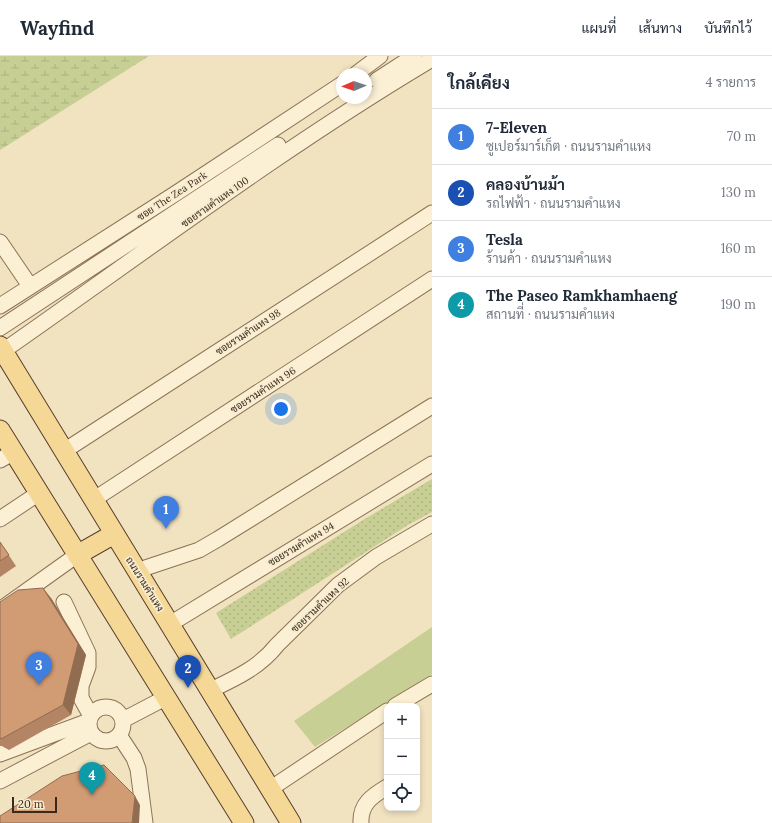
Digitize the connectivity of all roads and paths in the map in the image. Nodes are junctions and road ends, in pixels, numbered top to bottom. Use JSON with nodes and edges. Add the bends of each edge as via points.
{"nodes":[{"id":1,"x":380,"y":56,"type":"edge"},
{"id":2,"x":414,"y":56,"type":"edge"},
{"id":3,"x":432,"y":59,"type":"edge"},
{"id":4,"x":364,"y":68,"type":"edge"},
{"id":5,"x":372,"y":84,"type":"edge"},
{"id":6,"x":336,"y":88,"type":"edge"},
{"id":7,"x":341,"y":104,"type":"edge"},
{"id":8,"x":432,"y":213,"type":"edge"},
{"id":9,"x":0,"y":242,"type":"edge"},
{"id":10,"x":432,"y":279,"type":"edge"},
{"id":11,"x":30,"y":286,"type":"junction"},
{"id":12,"x":0,"y":306,"type":"edge"},
{"id":13,"x":0,"y":328,"type":"edge"},
{"id":14,"x":2,"y":348,"type":"edge"},
{"id":15,"x":432,"y":406,"type":"edge"},
{"id":16,"x":0,"y":430,"type":"edge"},
{"id":17,"x":64,"y":451,"type":"junction"},
{"id":18,"x":7,"y":456,"type":"edge"},
{"id":19,"x":432,"y":464,"type":"edge"},
{"id":20,"x":39,"y":493,"type":"junction"},
{"id":21,"x":93,"y":500,"type":"junction"},
{"id":22,"x":0,"y":519,"type":"edge"},
{"id":23,"x":432,"y":524,"type":"edge"},
{"id":24,"x":114,"y":534,"type":"junction"},
{"id":25,"x":77,"y":555,"type":"junction"},
{"id":26,"x":136,"y":570,"type":"junction"},
{"id":27,"x":64,"y":602,"type":"dead end"},
{"id":28,"x":0,"y":610,"type":"edge"},
{"id":29,"x":170,"y":624,"type":"junction"},
{"id":30,"x":432,"y":684,"type":"edge"},
{"id":31,"x":211,"y":690,"type":"junction"},
{"id":32,"x":165,"y":698,"type":"junction"},
{"id":33,"x":400,"y":703,"type":"edge"},
{"id":34,"x":384,"y":713,"type":"edge"},
{"id":35,"x":123,"y":720,"type":"junction"},
{"id":36,"x":90,"y":723,"type":"junction"},
{"id":37,"x":119,"y":736,"type":"junction"},
{"id":38,"x":0,"y":754,"type":"edge"},
{"id":39,"x":0,"y":781,"type":"edge"},
{"id":40,"x":270,"y":789,"type":"junction"},
{"id":41,"x":384,"y":789,"type":"edge"},
{"id":42,"x":145,"y":823,"type":"edge"},
{"id":43,"x":244,"y":823,"type":"edge"},
{"id":44,"x":291,"y":823,"type":"edge"},
{"id":45,"x":361,"y":823,"type":"edge"}],
"edges":[{"from":1,"to":4,"type":"street"},
{"from":2,"to":5,"type":"street"},
{"from":3,"to":14,"type":"street","name":"ซอยรามคำแหง 100","via":[[378,91],[270,163]]},
{"from":6,"to":11,"type":"street","name":"ซอย The Zea Park"},
{"from":7,"to":13,"type":"street","name":"ซอยรามคำแหง 100"},
{"from":8,"to":17,"type":"street","name":"ซอยรามคําแหง 98"},
{"from":9,"to":11,"type":"street"},
{"from":10,"to":21,"type":"street","name":"ซอยรามคําแหง 96"},
{"from":11,"to":12,"type":"street","name":"ซอย The Zea Park"},
{"from":14,"to":17,"type":"main road","name":"ถนนรามคำแหง"},
{"from":15,"to":26,"type":"street","via":[[199,550]]},
{"from":16,"to":18,"type":"main road"},
{"from":17,"to":21,"type":"main road","name":"ถนนรามคำแหง"},
{"from":18,"to":20,"type":"main road"},
{"from":19,"to":29,"type":"street","name":"ซอยรามคําแหง 94"},
{"from":20,"to":22,"type":"street"},
{"from":20,"to":25,"type":"main road"},
{"from":21,"to":24,"type":"main road","name":"ถนนรามคำแหง"},
{"from":23,"to":31,"type":"street","name":"ซอยรามคําแหง 92","via":[[376,557],[338,585],[270,655],[251,670]]},
{"from":24,"to":25,"type":"main road"},
{"from":24,"to":26,"type":"main road","name":"ถนนรามคำแหง"},
{"from":25,"to":28,"type":"street"},
{"from":25,"to":32,"type":"main road"},
{"from":26,"to":29,"type":"main road","name":"ถนนรามคำแหง"},
{"from":27,"to":36,"type":"street","via":[[88,653],[88,667],[81,686],[81,698]]},
{"from":29,"to":31,"type":"main road","name":"ถนนรามคำแหง"},
{"from":30,"to":33,"type":"street"},
{"from":31,"to":40,"type":"main road","name":"ถนนรามคำแหง"},
{"from":32,"to":35,"type":"street"},
{"from":32,"to":43,"type":"main road"},
{"from":34,"to":40,"type":"street"},
{"from":35,"to":36,"type":"street","via":[[117,711],[106,707],[100,708]]},
{"from":35,"to":37,"type":"street"},
{"from":36,"to":37,"type":"street","via":[[99,740],[110,741]]},
{"from":36,"to":38,"type":"street"},
{"from":36,"to":39,"type":"street"},
{"from":37,"to":42,"type":"street","via":[[134,758],[138,769]]},
{"from":40,"to":44,"type":"main road","name":"ถนนรามคำแหง"},
{"from":41,"to":45,"type":"street","via":[[370,797],[360,816]]}]}
